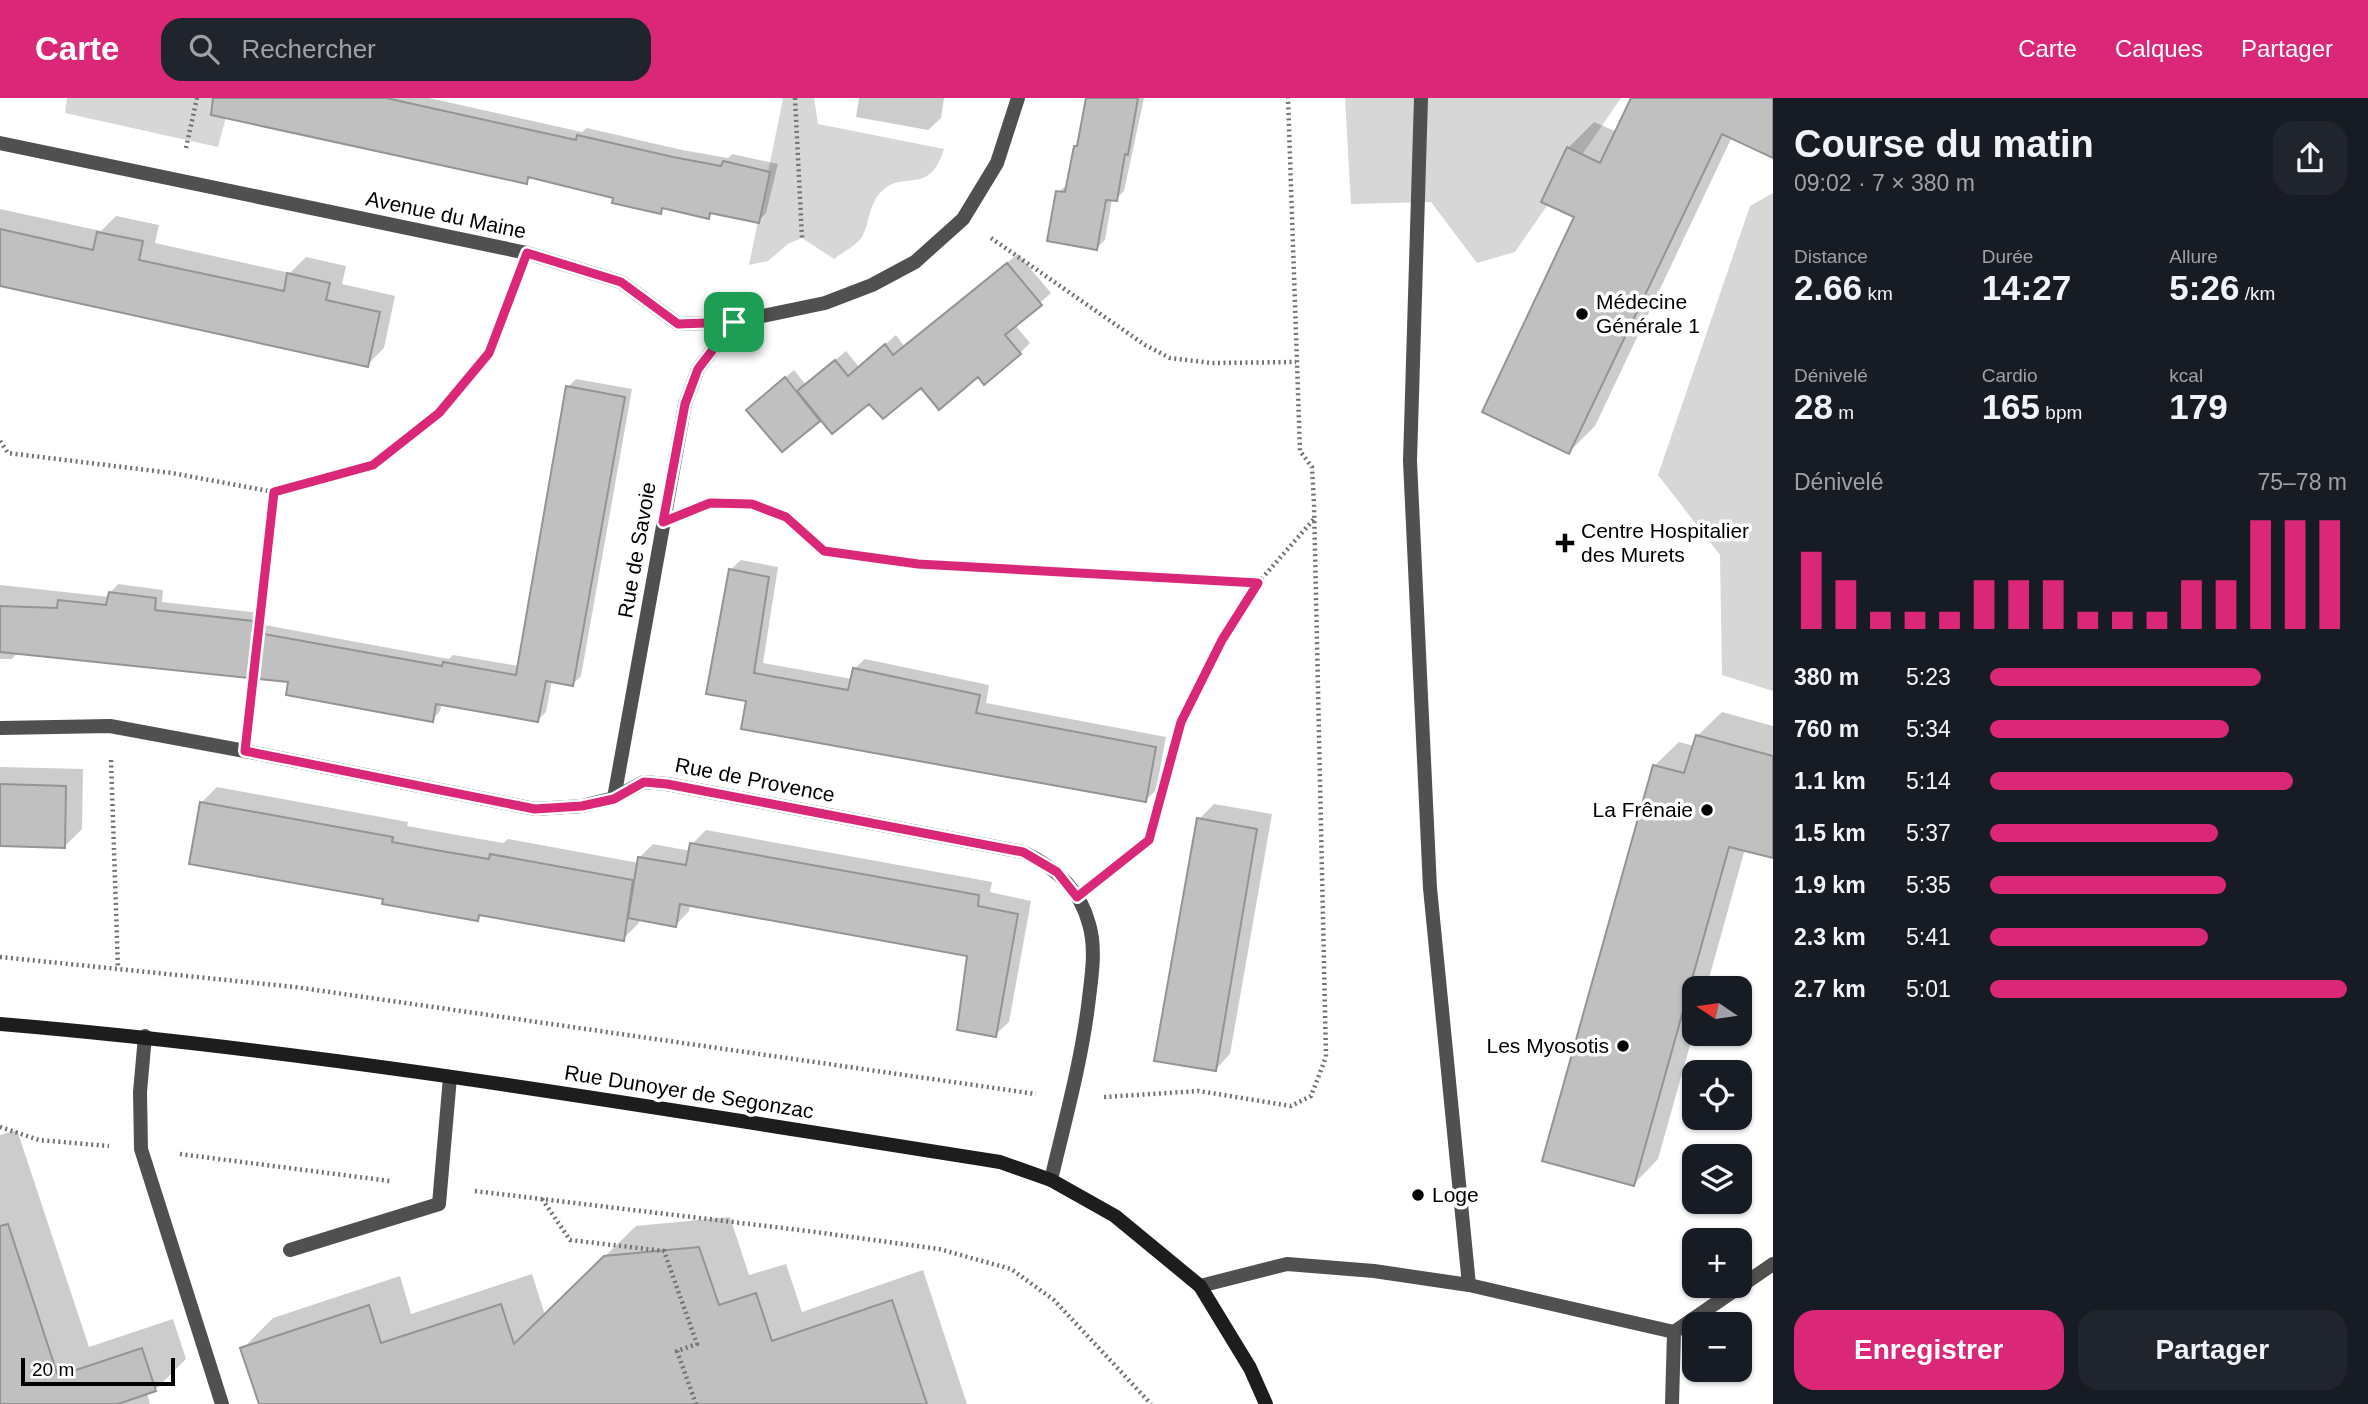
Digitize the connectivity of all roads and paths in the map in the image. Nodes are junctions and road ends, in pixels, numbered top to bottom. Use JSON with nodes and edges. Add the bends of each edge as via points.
{"nodes":[{"id":1,"x":197,"y":98,"type":"edge"},
{"id":2,"x":795,"y":98,"type":"edge"},
{"id":3,"x":1017,"y":98,"type":"edge"},
{"id":4,"x":1422,"y":98,"type":"edge"},
{"id":5,"x":0,"y":143,"type":"edge"},
{"id":6,"x":179,"y":180,"type":"junction"},
{"id":7,"x":963,"y":219,"type":"junction"},
{"id":8,"x":802,"y":238,"type":"dead end"},
{"id":9,"x":527,"y":253,"type":"junction"},
{"id":10,"x":734,"y":322,"type":"junction"},
{"id":11,"x":1296,"y":362,"type":"dead end"},
{"id":12,"x":0,"y":441,"type":"edge"},
{"id":13,"x":274,"y":492,"type":"junction"},
{"id":14,"x":1314,"y":519,"type":"dead end"},
{"id":15,"x":663,"y":522,"type":"junction"},
{"id":16,"x":1258,"y":583,"type":"junction"},
{"id":17,"x":110,"y":726,"type":"junction"},
{"id":18,"x":0,"y":728,"type":"edge"},
{"id":19,"x":245,"y":751,"type":"junction"},
{"id":20,"x":614,"y":799,"type":"junction"},
{"id":21,"x":1077,"y":897,"type":"junction"},
{"id":22,"x":118,"y":969,"type":"dead end"},
{"id":23,"x":0,"y":1024,"type":"edge"},
{"id":24,"x":145,"y":1036,"type":"junction"},
{"id":25,"x":450,"y":1077,"type":"junction"},
{"id":26,"x":0,"y":1127,"type":"edge"},
{"id":27,"x":141,"y":1149,"type":"junction"},
{"id":28,"x":1051,"y":1180,"type":"junction"},
{"id":29,"x":441,"y":1187,"type":"junction"},
{"id":30,"x":542,"y":1199,"type":"junction"},
{"id":31,"x":290,"y":1250,"type":"dead end"},
{"id":32,"x":1773,"y":1264,"type":"edge"},
{"id":33,"x":1469,"y":1285,"type":"junction"},
{"id":34,"x":1200,"y":1286,"type":"junction"},
{"id":35,"x":1674,"y":1332,"type":"junction"},
{"id":36,"x":222,"y":1404,"type":"edge"},
{"id":37,"x":696,"y":1404,"type":"edge"},
{"id":38,"x":1151,"y":1404,"type":"edge"},
{"id":39,"x":1266,"y":1404,"type":"edge"},
{"id":40,"x":1672,"y":1404,"type":"edge"}],
"edges":[{"from":1,"to":6,"type":"path"},
{"from":2,"to":8,"type":"path"},
{"from":3,"to":7,"type":"street","name":"Avenue du Maine","via":[[997,163]]},
{"from":4,"to":33,"type":"street","via":[[1410,461],[1430,888]]},
{"from":5,"to":6,"type":"street","name":"Avenue du Maine"},
{"from":6,"to":9,"type":"street","name":"Avenue du Maine"},
{"from":7,"to":10,"type":"street","name":"Avenue du Maine","via":[[915,262],[872,285],[825,303]]},
{"from":7,"to":11,"type":"path","via":[[1170,358],[1212,363]]},
{"from":9,"to":10,"type":"street","name":"Avenue du Maine","via":[[621,282],[678,324]]},
{"from":9,"to":13,"type":"path","via":[[489,353],[439,413],[373,465]]},
{"from":10,"to":15,"type":"street","name":"Rue de Savoie","via":[[698,369],[685,404]]},
{"from":12,"to":13,"type":"path","via":[[8,453],[172,472]]},
{"from":13,"to":19,"type":"path"},
{"from":14,"to":16,"type":"path"},
{"from":15,"to":16,"type":"path","via":[[710,503],[752,504],[786,517],[824,551],[918,564]]},
{"from":15,"to":20,"type":"street","name":"Rue de Savoie"},
{"from":16,"to":21,"type":"path","via":[[1222,640],[1181,722],[1149,840]]},
{"from":17,"to":18,"type":"street","name":"Rue de Provence"},
{"from":17,"to":19,"type":"street","name":"Rue de Provence"},
{"from":17,"to":22,"type":"path"},
{"from":19,"to":20,"type":"street","name":"Rue de Provence","via":[[535,809]]},
{"from":20,"to":21,"type":"street","name":"Rue de Provence","via":[[644,782],[667,784],[1023,852],[1057,872]]},
{"from":21,"to":28,"type":"street","name":"Rue de Provence","via":[[1089,923],[1091,979],[1071,1099]]},
{"from":23,"to":24,"type":"main road","name":"Rue Dunoyer de Segonzac"},
{"from":24,"to":25,"type":"main road","name":"Rue Dunoyer de Segonzac"},
{"from":24,"to":27,"type":"street"},
{"from":25,"to":28,"type":"main road","name":"Rue Dunoyer de Segonzac","via":[[1000,1162]]},
{"from":25,"to":29,"type":"street"},
{"from":26,"to":27,"type":"path","via":[[39,1140]]},
{"from":27,"to":29,"type":"path"},
{"from":27,"to":36,"type":"street"},
{"from":28,"to":34,"type":"main road","name":"Rue Dunoyer de Segonzac","via":[[1115,1216]]},
{"from":29,"to":30,"type":"path"},
{"from":29,"to":31,"type":"street","via":[[439,1204]]},
{"from":30,"to":37,"type":"path","via":[[570,1240],[664,1251],[696,1344],[677,1351]]},
{"from":30,"to":38,"type":"path","via":[[939,1249],[1011,1269],[1055,1300]]},
{"from":32,"to":35,"type":"street"},
{"from":33,"to":34,"type":"street","via":[[1374,1270],[1287,1264]]},
{"from":33,"to":35,"type":"street"},
{"from":34,"to":39,"type":"main road","name":"Rue Dunoyer de Segonzac","via":[[1250,1368]]},
{"from":35,"to":40,"type":"street"}]}
